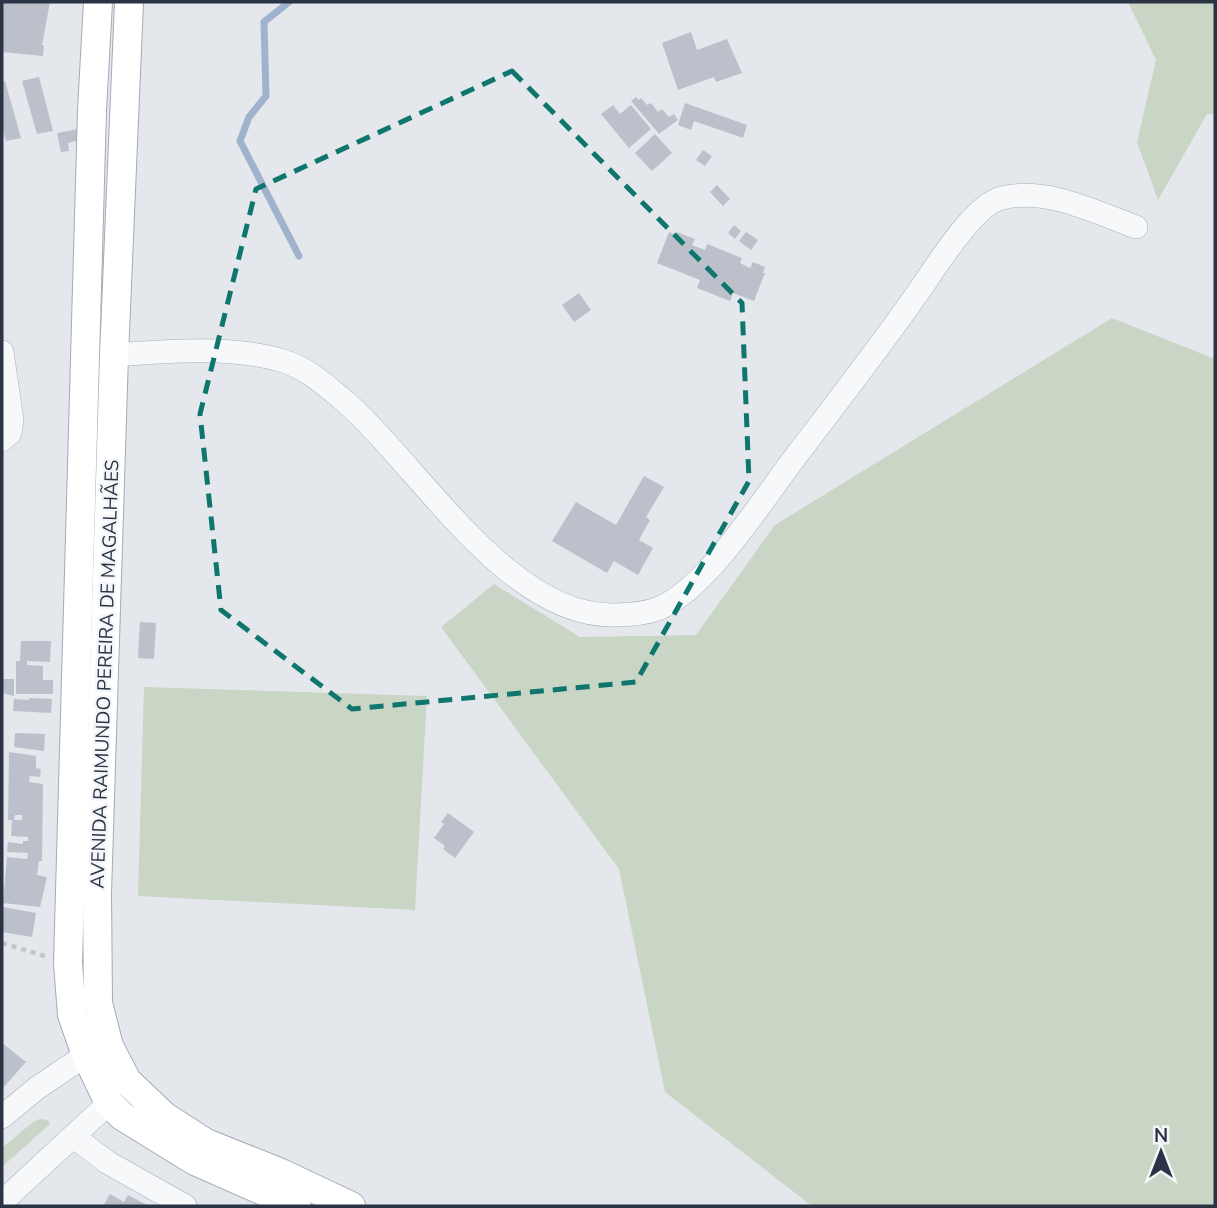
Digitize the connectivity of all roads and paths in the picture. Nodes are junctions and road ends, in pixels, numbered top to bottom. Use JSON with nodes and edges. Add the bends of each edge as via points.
{"nodes":[{"id":1,"x":98,"y":2,"type":"edge"},
{"id":2,"x":129,"y":2,"type":"edge"},
{"id":3,"x":1136,"y":227,"type":"dead end"},
{"id":4,"x":2,"y":352,"type":"edge"},
{"id":5,"x":114,"y":355,"type":"junction"},
{"id":6,"x":2,"y":440,"type":"edge"},
{"id":7,"x":2,"y":943,"type":"edge"},
{"id":8,"x":68,"y":963,"type":"junction"},
{"id":9,"x":99,"y":1003,"type":"junction"},
{"id":10,"x":86,"y":1055,"type":"junction"},
{"id":11,"x":109,"y":1072,"type":"junction"},
{"id":12,"x":109,"y":1103,"type":"junction"},
{"id":13,"x":2,"y":1117,"type":"edge"},
{"id":14,"x":74,"y":1137,"type":"junction"},
{"id":15,"x":206,"y":1143,"type":"junction"},
{"id":16,"x":2,"y":1202,"type":"edge"},
{"id":17,"x":185,"y":1206,"type":"edge"},
{"id":18,"x":297,"y":1206,"type":"edge"},
{"id":19,"x":351,"y":1206,"type":"edge"}],
"edges":[{"from":1,"to":8,"type":"main road","name":"AVENIDA RAIMUNDO PEREIRA DE MAGALHÃES"},
{"from":2,"to":5,"type":"main road","name":"AVENIDA RAIMUNDO PEREIRA DE MAGALHÃES"},
{"from":3,"to":5,"type":"street","via":[[1052,198],[999,198],[980,210],[709,568],[685,594],[634,615],[594,615],[562,606],[527,587],[486,553],[361,415],[317,377],[287,362],[241,352]]},
{"from":4,"to":6,"type":"street","via":[[12,420],[10,433]]},
{"from":5,"to":9,"type":"main road","name":"AVENIDA RAIMUNDO PEREIRA DE MAGALHÃES","via":[[97,893]]},
{"from":7,"to":8,"type":"path"},
{"from":8,"to":10,"type":"main road","name":"AVENIDA RAIMUNDO PEREIRA DE MAGALHÃES","via":[[72,1015]]},
{"from":9,"to":11,"type":"main road","via":[[96,1015]]},
{"from":9,"to":15,"type":"main road","name":"AVENIDA RAIMUNDO PEREIRA DE MAGALHÃES","via":[[109,1046],[127,1081],[164,1116]]},
{"from":10,"to":11,"type":"main road","via":[[98,1056]]},
{"from":10,"to":12,"type":"main road","name":"AVENIDA RAIMUNDO PEREIRA DE MAGALHÃES"},
{"from":10,"to":13,"type":"street"},
{"from":11,"to":12,"type":"main road","via":[[114,1095]]},
{"from":11,"to":15,"type":"main road","via":[[138,1109],[172,1132]]},
{"from":12,"to":14,"type":"street"},
{"from":12,"to":18,"type":"main road","name":"AVENIDA RAIMUNDO PEREIRA DE MAGALHÃES","via":[[122,1116],[195,1161]]},
{"from":14,"to":16,"type":"street"},
{"from":14,"to":17,"type":"street","via":[[107,1162]]},
{"from":15,"to":19,"type":"main road","name":"AVENIDA RAIMUNDO PEREIRA DE MAGALHÃES"}]}
